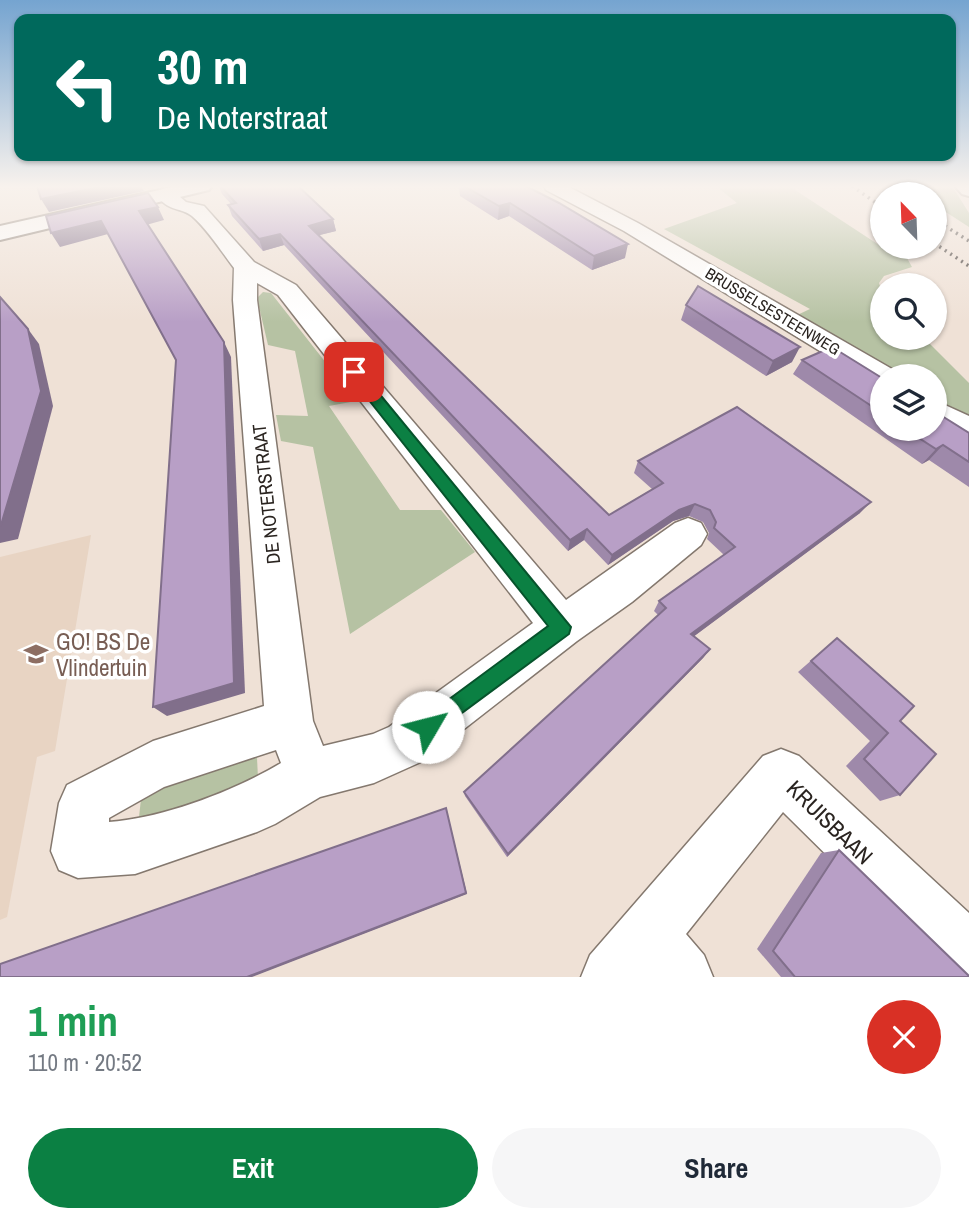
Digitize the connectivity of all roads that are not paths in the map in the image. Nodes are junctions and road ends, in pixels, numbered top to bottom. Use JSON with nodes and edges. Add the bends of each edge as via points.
{"nodes":[{"id":1,"x":222,"y":232,"type":"edge"},
{"id":2,"x":639,"y":232,"type":"edge"},
{"id":3,"x":246,"y":267,"type":"junction"},
{"id":4,"x":870,"y":369,"type":"edge"},
{"id":5,"x":947,"y":418,"type":"edge"},
{"id":6,"x":969,"y":432,"type":"edge"},
{"id":7,"x":688,"y":534,"type":"dead end"},
{"id":8,"x":562,"y":627,"type":"junction"},
{"id":9,"x":289,"y":722,"type":"junction"},
{"id":10,"x":310,"y":774,"type":"junction"},
{"id":11,"x":969,"y":954,"type":"edge"},
{"id":12,"x":648,"y":963,"type":"edge"}],
"edges":[{"from":1,"to":3,"type":"street"},
{"from":2,"to":4,"type":"street","name":"BRUSSELSESTEENWEG"},
{"from":3,"to":8,"type":"street","via":[[287,289]]},
{"from":3,"to":9,"type":"street","name":"DE NOTERSTRAAT"},
{"from":5,"to":6,"type":"street"},
{"from":7,"to":8,"type":"street"},
{"from":8,"to":10,"type":"street","via":[[406,744],[374,758]]},
{"from":9,"to":10,"type":"street","name":"DE NOTERSTRAAT"},
{"from":9,"to":10,"type":"street","via":[[153,766],[85,803],[78,850],[135,847],[257,806]]},
{"from":11,"to":12,"type":"street","name":"KRUISBAAN","via":[[781,774]]}]}
